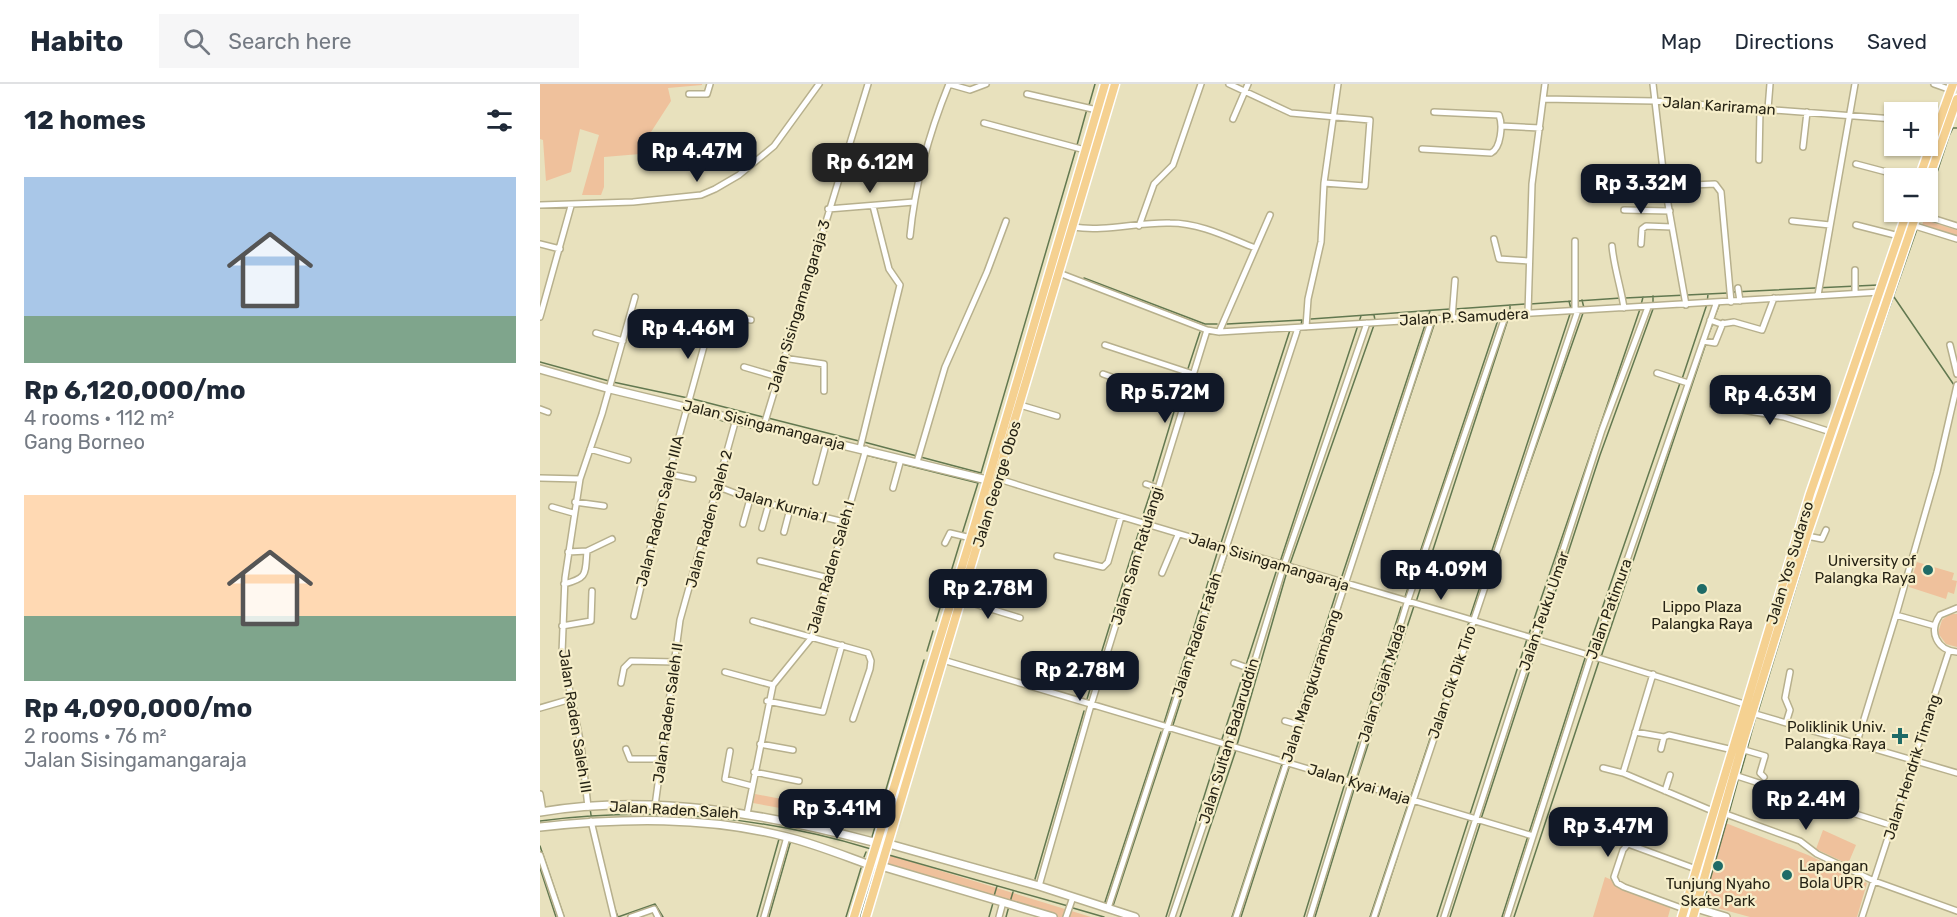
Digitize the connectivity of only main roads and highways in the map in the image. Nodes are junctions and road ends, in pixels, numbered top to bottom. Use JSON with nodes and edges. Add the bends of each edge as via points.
{"nodes":[{"id":1,"x":1105,"y":84,"type":"edge"},
{"id":2,"x":1115,"y":84,"type":"edge"},
{"id":3,"x":1952,"y":87,"type":"edge"},
{"id":4,"x":1957,"y":99,"type":"edge"},
{"id":5,"x":1923,"y":168,"type":"edge"},
{"id":6,"x":1933,"y":168,"type":"edge"},
{"id":7,"x":1907,"y":222,"type":"edge"},
{"id":8,"x":1912,"y":222,"type":"edge"},
{"id":9,"x":1886,"y":286,"type":"junction"},
{"id":10,"x":1028,"y":362,"type":"junction"},
{"id":11,"x":1836,"y":419,"type":"junction"},
{"id":12,"x":1845,"y":421,"type":"junction"},
{"id":13,"x":1811,"y":508,"type":"junction"},
{"id":14,"x":975,"y":534,"type":"junction"},
{"id":15,"x":1753,"y":711,"type":"junction"},
{"id":16,"x":1737,"y":749,"type":"junction"},
{"id":17,"x":900,"y":769,"type":"junction"},
{"id":18,"x":910,"y":772,"type":"junction"},
{"id":19,"x":1719,"y":812,"type":"junction"},
{"id":20,"x":1683,"y":913,"type":"edge"},
{"id":21,"x":1694,"y":913,"type":"edge"},
{"id":22,"x":854,"y":917,"type":"edge"},
{"id":23,"x":866,"y":917,"type":"edge"}],
"edges":[{"from":1,"to":10,"type":"main road","name":"Jalan George Obos"},
{"from":2,"to":10,"type":"main road","name":"Jalan George Obos","via":[[1059,273]]},
{"from":3,"to":5,"type":"main road"},
{"from":4,"to":6,"type":"main road"},
{"from":7,"to":9,"type":"main road","name":"Jalan Yos Sudarso","via":[[1899,236]]},
{"from":8,"to":9,"type":"main road","name":"Jalan Yos Sudarso"},
{"from":9,"to":11,"type":"main road","name":"Jalan Yos Sudarso"},
{"from":9,"to":12,"type":"main road","name":"Jalan Yos Sudarso"},
{"from":10,"to":14,"type":"main road","name":"Jalan George Obos","via":[[987,480]]},
{"from":10,"to":14,"type":"main road","name":"Jalan George Obos","via":[[999,479]]},
{"from":11,"to":12,"type":"main road"},
{"from":11,"to":13,"type":"main road","name":"Jalan Yos Sudarso"},
{"from":12,"to":13,"type":"main road","name":"Jalan Yos Sudarso"},
{"from":13,"to":15,"type":"main road","name":"Jalan Yos Sudarso"},
{"from":13,"to":15,"type":"main road","name":"Jalan Yos Sudarso","via":[[1807,536]]},
{"from":14,"to":17,"type":"main road","name":"Jalan George Obos"},
{"from":14,"to":18,"type":"main road","name":"Jalan George Obos","via":[[962,600]]},
{"from":15,"to":16,"type":"main road","name":"Jalan Yos Sudarso"},
{"from":16,"to":19,"type":"main road","name":"Jalan Yos Sudarso"},
{"from":16,"to":19,"type":"main road","name":"Jalan Yos Sudarso","via":[[1734,775]]},
{"from":17,"to":18,"type":"main road"},
{"from":17,"to":22,"type":"main road","name":"Jalan George Obos","via":[[873,842]]},
{"from":18,"to":23,"type":"main road","name":"Jalan George Obos"},
{"from":19,"to":20,"type":"main road","name":"Jalan Yos Sudarso"},
{"from":19,"to":21,"type":"main road","name":"Jalan Yos Sudarso"}]}
